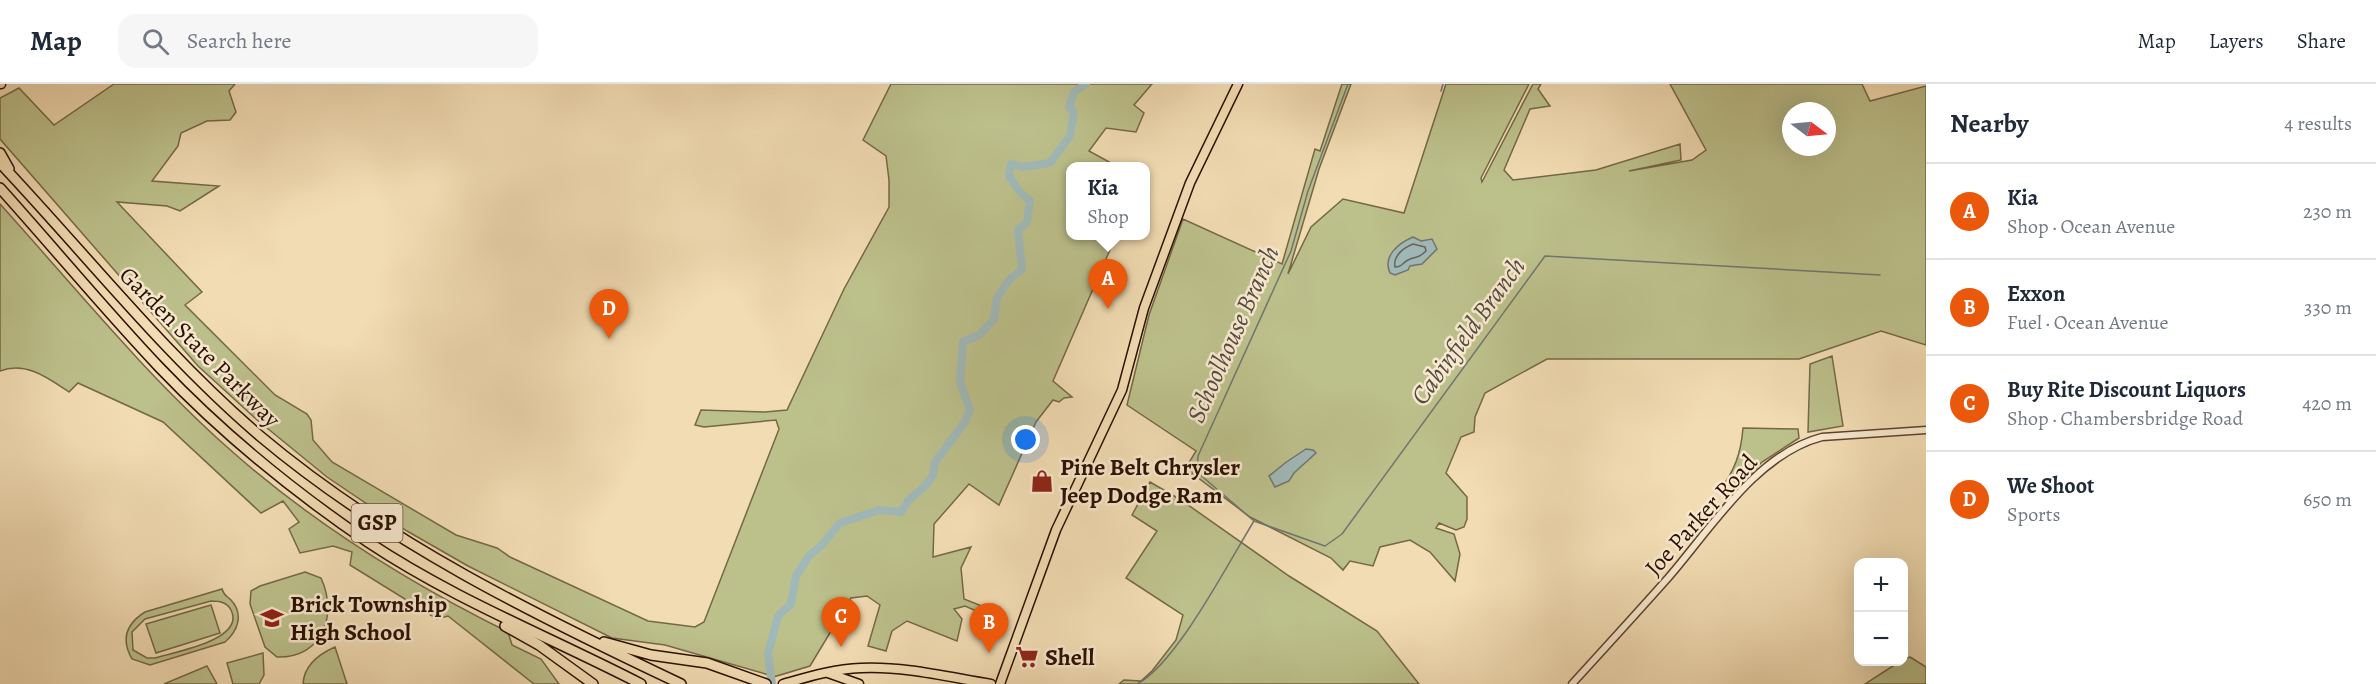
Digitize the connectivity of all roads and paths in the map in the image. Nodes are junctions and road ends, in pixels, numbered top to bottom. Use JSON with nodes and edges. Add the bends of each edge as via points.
{"nodes":[{"id":1,"x":1238,"y":84,"type":"edge"},
{"id":2,"x":0,"y":153,"type":"edge"},
{"id":3,"x":0,"y":163,"type":"edge"},
{"id":4,"x":15,"y":178,"type":"junction"},
{"id":5,"x":0,"y":188,"type":"edge"},
{"id":6,"x":0,"y":196,"type":"edge"},
{"id":7,"x":16,"y":206,"type":"junction"},
{"id":8,"x":1926,"y":430,"type":"edge"},
{"id":9,"x":480,"y":608,"type":"junction"},
{"id":10,"x":582,"y":636,"type":"junction"},
{"id":11,"x":828,"y":673,"type":"junction"},
{"id":12,"x":593,"y":684,"type":"edge"},
{"id":13,"x":641,"y":684,"type":"edge"},
{"id":14,"x":681,"y":684,"type":"edge"},
{"id":15,"x":766,"y":684,"type":"edge"},
{"id":16,"x":783,"y":684,"type":"edge"},
{"id":17,"x":859,"y":684,"type":"edge"},
{"id":18,"x":991,"y":684,"type":"edge"},
{"id":19,"x":1000,"y":684,"type":"edge"},
{"id":20,"x":1572,"y":684,"type":"edge"}],
"edges":[{"from":1,"to":19,"type":"main road","via":[[1190,183],[1144,308],[1122,390],[1056,530]]},
{"from":2,"to":4,"type":"highway"},
{"from":3,"to":4,"type":"highway","name":"Garden State Parkway","number":"GSP"},
{"from":4,"to":10,"type":"highway","name":"Garden State Parkway","number":"GSP","via":[[195,376],[292,461],[406,541],[479,584]]},
{"from":5,"to":7,"type":"highway","name":"Garden State Parkway","number":"GSP"},
{"from":6,"to":7,"type":"highway"},
{"from":7,"to":9,"type":"highway","name":"Garden State Parkway","number":"GSP","via":[[160,368],[257,458],[369,542]]},
{"from":8,"to":20,"type":"street","name":"Joe Parker Road","via":[[1822,437],[1776,459],[1758,474]]},
{"from":9,"to":12,"type":"highway"},
{"from":9,"to":13,"type":"highway","name":"Garden State Parkway","number":"GSP"},
{"from":10,"to":14,"type":"highway","name":"Garden State Parkway","number":"GSP"},
{"from":10,"to":15,"type":"highway","via":[[651,655],[707,663]]},
{"from":11,"to":16,"type":"main road"},
{"from":11,"to":17,"type":"main road"},
{"from":11,"to":18,"type":"main road","via":[[859,668],[899,669]]}]}
